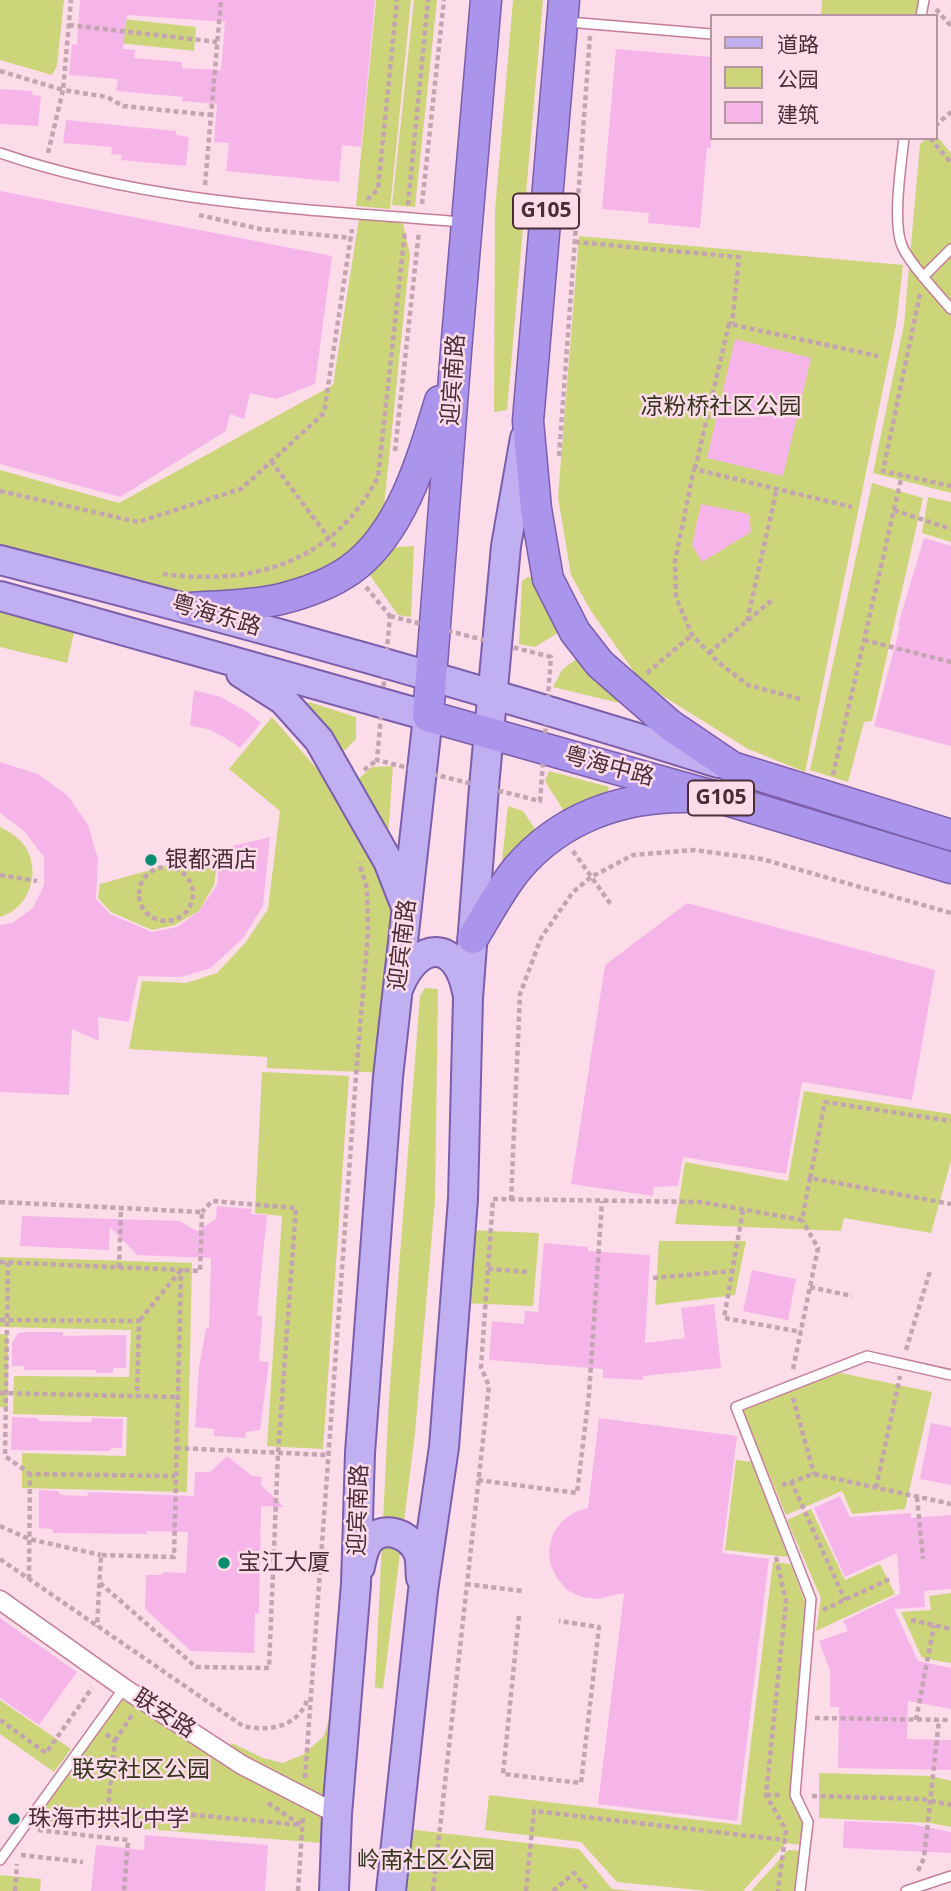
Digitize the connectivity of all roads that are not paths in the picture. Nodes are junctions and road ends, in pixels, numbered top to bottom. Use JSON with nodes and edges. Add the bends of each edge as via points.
{"nodes":[{"id":1,"x":486,"y":0,"type":"edge"},
{"id":2,"x":573,"y":16,"type":"edge"},
{"id":3,"x":710,"y":34,"type":"edge"},
{"id":4,"x":904,"y":140,"type":"edge"},
{"id":5,"x":0,"y":153,"type":"edge"},
{"id":6,"x":467,"y":223,"type":"junction"},
{"id":7,"x":951,"y":249,"type":"edge"},
{"id":8,"x":923,"y":277,"type":"junction"},
{"id":9,"x":951,"y":309,"type":"edge"},
{"id":10,"x":456,"y":351,"type":"junction"},
{"id":11,"x":528,"y":421,"type":"junction"},
{"id":12,"x":0,"y":560,"type":"edge"},
{"id":13,"x":0,"y":596,"type":"edge"},
{"id":14,"x":191,"y":596,"type":"junction"},
{"id":15,"x":215,"y":657,"type":"junction"},
{"id":16,"x":430,"y":676,"type":"junction"},
{"id":17,"x":492,"y":694,"type":"junction"},
{"id":18,"x":428,"y":716,"type":"junction"},
{"id":19,"x":489,"y":733,"type":"junction"},
{"id":20,"x":732,"y":767,"type":"junction"},
{"id":21,"x":720,"y":798,"type":"junction"},
{"id":22,"x":951,"y":835,"type":"edge"},
{"id":23,"x":951,"y":868,"type":"edge"},
{"id":24,"x":407,"y":909,"type":"junction"},
{"id":25,"x":473,"y":938,"type":"junction"},
{"id":26,"x":398,"y":990,"type":"junction"},
{"id":27,"x":468,"y":998,"type":"junction"},
{"id":28,"x":951,"y":1375,"type":"edge"},
{"id":29,"x":356,"y":1584,"type":"junction"},
{"id":30,"x":423,"y":1591,"type":"junction"},
{"id":31,"x":0,"y":1600,"type":"edge"},
{"id":32,"x":124,"y":1688,"type":"junction"},
{"id":33,"x":337,"y":1814,"type":"junction"},
{"id":34,"x":0,"y":1860,"type":"edge"},
{"id":35,"x":951,"y":1876,"type":"edge"},
{"id":36,"x":907,"y":1890,"type":"edge"},
{"id":37,"x":334,"y":1891,"type":"edge"},
{"id":38,"x":391,"y":1891,"type":"edge"},
{"id":39,"x":800,"y":1891,"type":"edge"}],
"edges":[{"from":1,"to":6,"type":"highway","name":"迎宾南路"},
{"from":2,"to":3,"type":"lane"},
{"from":2,"to":11,"type":"highway","number":"G105"},
{"from":4,"to":8,"type":"lane","via":[[898,204],[901,244]]},
{"from":5,"to":6,"type":"lane","via":[[128,186],[209,200]]},
{"from":6,"to":10,"type":"highway","name":"迎宾南路"},
{"from":7,"to":8,"type":"lane"},
{"from":8,"to":9,"type":"lane"},
{"from":10,"to":14,"type":"highway","via":[[413,482],[369,553],[322,585],[278,600]]},
{"from":10,"to":16,"type":"highway","name":"迎宾南路"},
{"from":11,"to":17,"type":"main road","via":[[506,546]]},
{"from":11,"to":20,"type":"highway","via":[[548,579],[575,632],[600,664],[638,699]]},
{"from":12,"to":14,"type":"main road","name":"粤海东路"},
{"from":13,"to":15,"type":"main road","name":"粤海东路"},
{"from":14,"to":16,"type":"main road","name":"粤海东路"},
{"from":15,"to":18,"type":"main road","name":"粤海东路"},
{"from":15,"to":24,"type":"main road","via":[[283,700],[319,740],[388,861]]},
{"from":16,"to":17,"type":"main road","name":"粤海中路"},
{"from":16,"to":18,"type":"highway","name":"迎宾南路"},
{"from":17,"to":19,"type":"main road"},
{"from":17,"to":20,"type":"main road","name":"粤海中路"},
{"from":18,"to":19,"type":"highway","name":"粤海中路","number":"G105"},
{"from":18,"to":24,"type":"main road","name":"迎宾南路"},
{"from":19,"to":21,"type":"highway","name":"粤海中路","number":"G105"},
{"from":19,"to":25,"type":"main road"},
{"from":20,"to":22,"type":"highway","name":"粤海中路","number":"G105"},
{"from":21,"to":23,"type":"highway","name":"粤海中路","number":"G105"},
{"from":21,"to":25,"type":"highway","via":[[634,801],[580,820],[539,847],[517,869]]},
{"from":24,"to":26,"type":"main road","name":"迎宾南路"},
{"from":25,"to":27,"type":"main road"},
{"from":26,"to":27,"type":"main road","via":[[413,962],[433,952],[456,960],[464,973]]},
{"from":26,"to":29,"type":"main road","name":"迎宾南路","via":[[360,1453]]},
{"from":27,"to":30,"type":"main road","via":[[458,1267],[444,1447]]},
{"from":28,"to":39,"type":"lane","via":[[867,1356],[736,1407],[811,1599],[795,1795],[808,1822]]},
{"from":29,"to":30,"type":"main road","via":[[370,1539],[394,1533],[406,1538],[419,1555]]},
{"from":29,"to":33,"type":"main road","name":"迎宾南路"},
{"from":30,"to":38,"type":"main road"},
{"from":31,"to":32,"type":"street","name":"联安路"},
{"from":32,"to":33,"type":"street","name":"联安路","via":[[242,1765]]},
{"from":32,"to":34,"type":"lane"},
{"from":33,"to":37,"type":"main road","name":"迎宾南路"},
{"from":35,"to":36,"type":"lane"}]}
